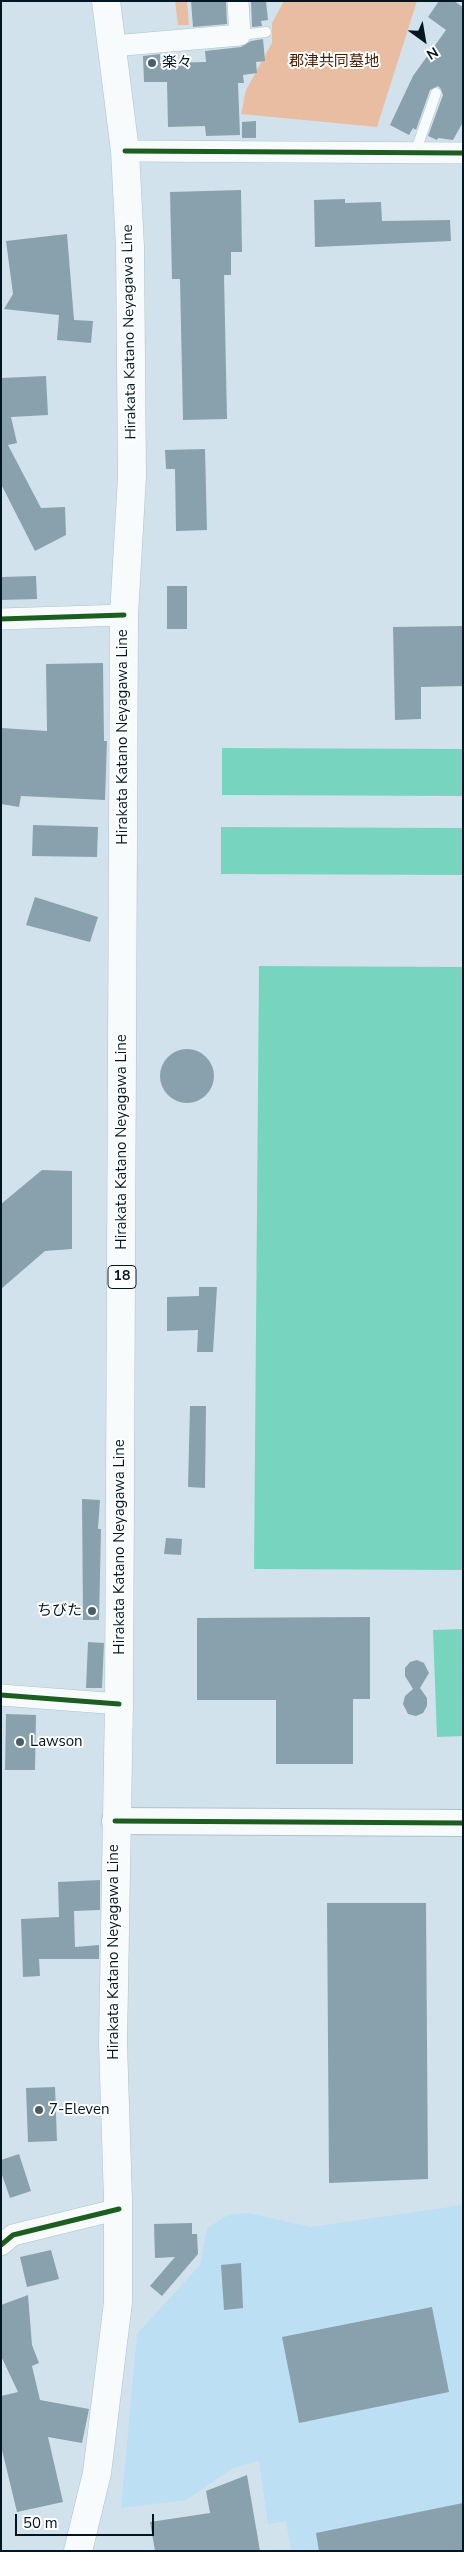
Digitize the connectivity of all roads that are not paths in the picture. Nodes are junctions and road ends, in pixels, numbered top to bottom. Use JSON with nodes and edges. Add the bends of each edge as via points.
{"nodes":[{"id":1,"x":106,"y":1,"type":"edge"},
{"id":2,"x":238,"y":1,"type":"edge"},
{"id":3,"x":266,"y":32,"type":"dead end"},
{"id":4,"x":240,"y":35,"type":"junction"},
{"id":5,"x":112,"y":46,"type":"junction"},
{"id":6,"x":436,"y":93,"type":"dead end"},
{"id":7,"x":125,"y":151,"type":"junction"},
{"id":8,"x":415,"y":153,"type":"junction"},
{"id":9,"x":463,"y":153,"type":"edge"},
{"id":10,"x":124,"y":615,"type":"junction"},
{"id":11,"x":1,"y":619,"type":"edge"},
{"id":12,"x":1,"y":1695,"type":"edge"},
{"id":13,"x":119,"y":1704,"type":"junction"},
{"id":14,"x":116,"y":1821,"type":"junction"},
{"id":15,"x":463,"y":1823,"type":"edge"},
{"id":16,"x":119,"y":2209,"type":"junction"},
{"id":17,"x":1,"y":2245,"type":"edge"},
{"id":18,"x":78,"y":2551,"type":"edge"}],
"edges":[{"from":1,"to":5,"type":"main road","name":"Hirakata Katano Neyagawa Line","number":"18"},
{"from":2,"to":4,"type":"street"},
{"from":3,"to":4,"type":"lane"},
{"from":4,"to":5,"type":"street"},
{"from":5,"to":7,"type":"main road","name":"Hirakata Katano Neyagawa Line","number":"18"},
{"from":6,"to":8,"type":"lane"},
{"from":7,"to":8,"type":"street"},
{"from":7,"to":10,"type":"main road","name":"Hirakata Katano Neyagawa Line","number":"18","via":[[130,247],[132,476]]},
{"from":8,"to":9,"type":"street"},
{"from":10,"to":11,"type":"street"},
{"from":10,"to":13,"type":"main road","name":"Hirakata Katano Neyagawa Line","number":"18"},
{"from":12,"to":13,"type":"street"},
{"from":13,"to":14,"type":"main road","name":"Hirakata Katano Neyagawa Line","number":"18"},
{"from":14,"to":15,"type":"street"},
{"from":14,"to":16,"type":"main road","name":"Hirakata Katano Neyagawa Line","number":"18","via":[[113,2043]]},
{"from":16,"to":17,"type":"street","via":[[14,2235]]},
{"from":16,"to":18,"type":"main road","name":"Hirakata Katano Neyagawa Line","number":"18","via":[[118,2302],[97,2473]]}]}
